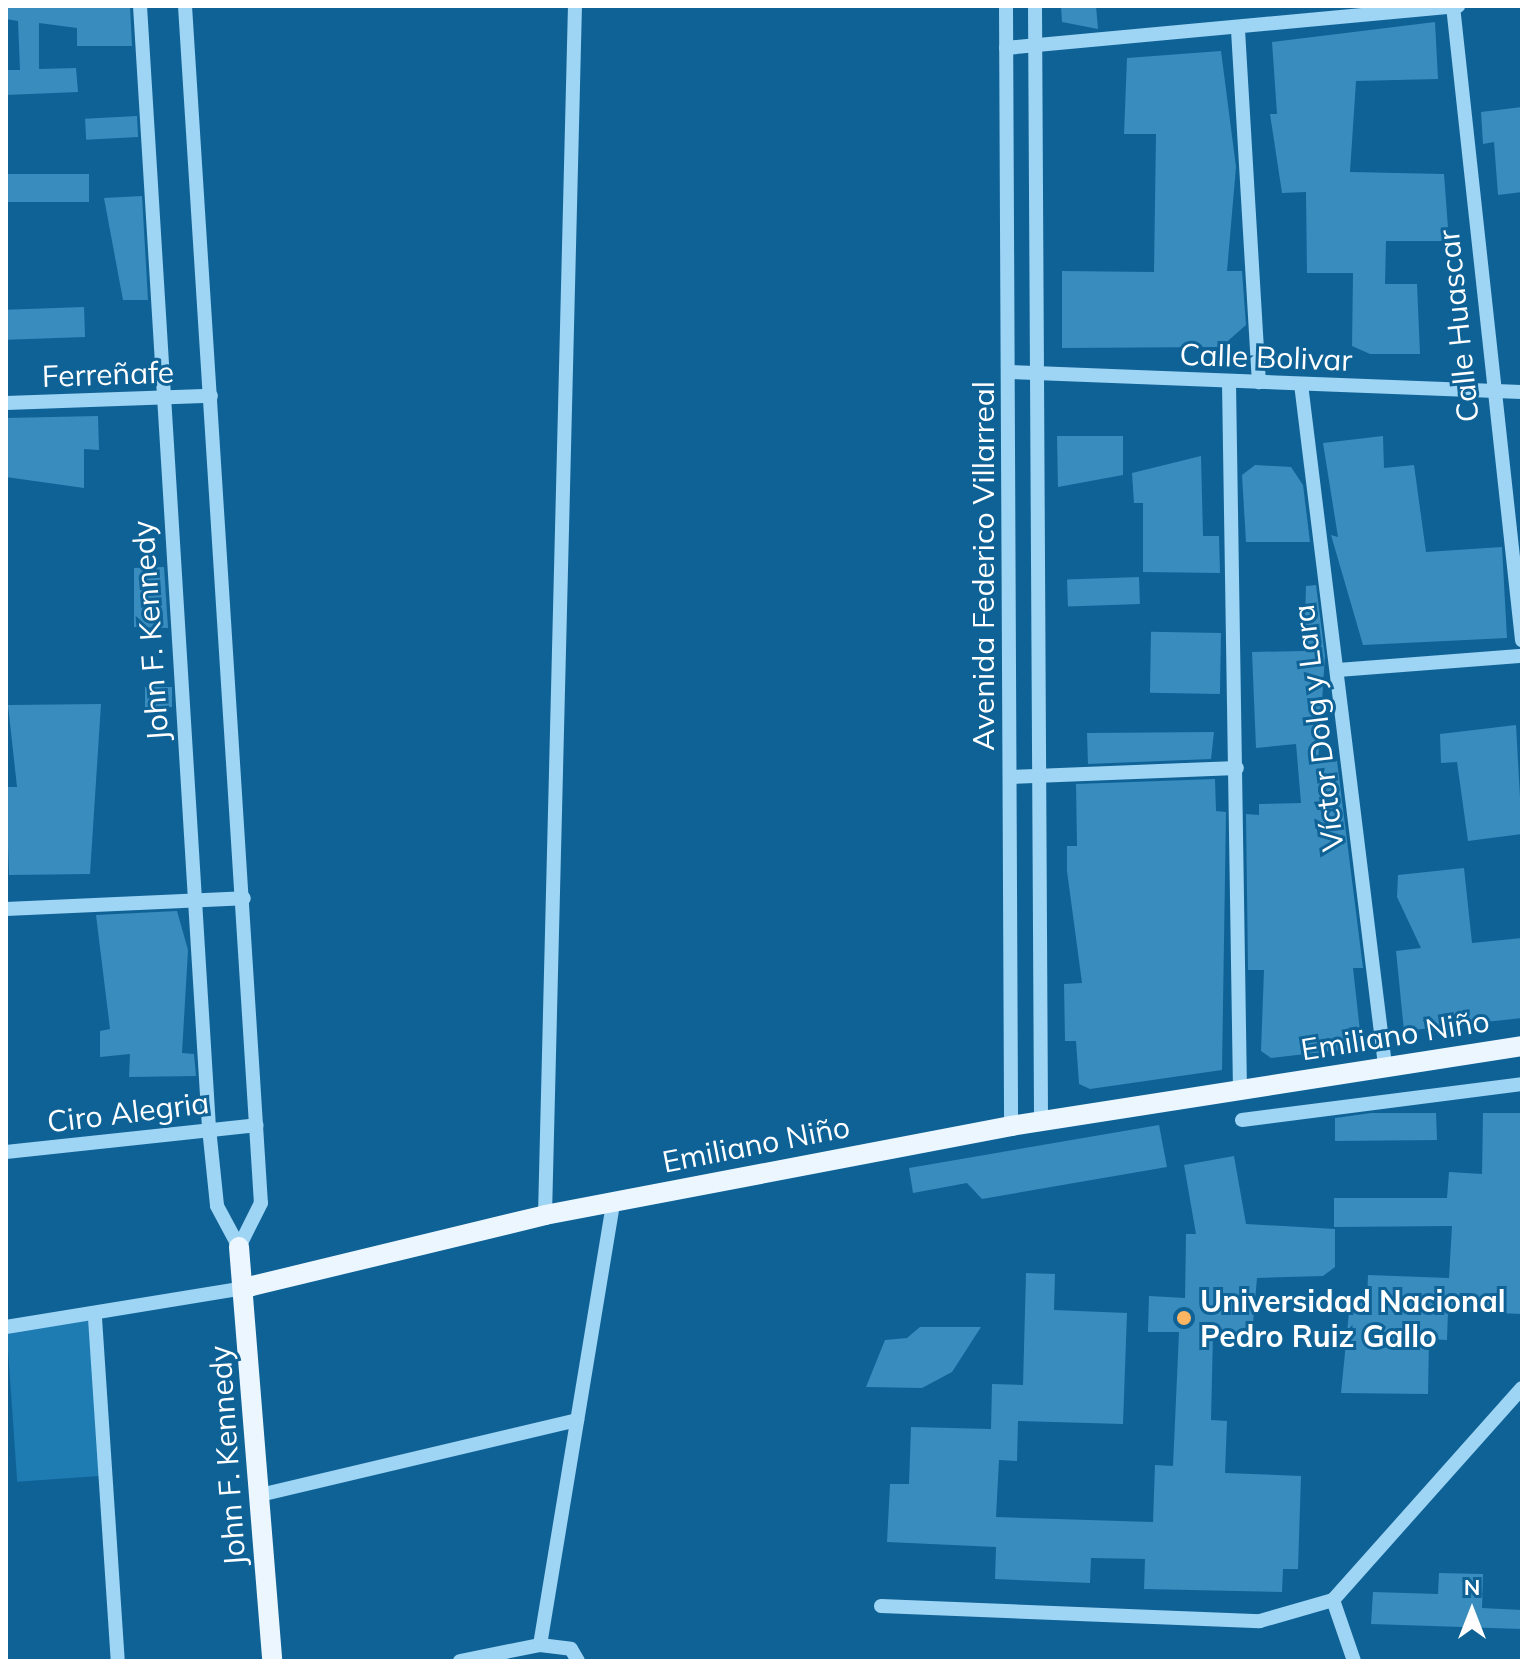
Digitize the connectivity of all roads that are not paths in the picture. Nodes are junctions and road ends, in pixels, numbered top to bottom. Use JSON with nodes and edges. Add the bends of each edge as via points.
{"nodes":[{"id":1,"x":140,"y":6,"type":"edge"},
{"id":2,"x":185,"y":6,"type":"edge"},
{"id":3,"x":575,"y":6,"type":"edge"},
{"id":4,"x":1006,"y":6,"type":"edge"},
{"id":5,"x":1035,"y":6,"type":"edge"},
{"id":6,"x":1454,"y":6,"type":"edge"},
{"id":7,"x":1238,"y":30,"type":"junction"},
{"id":8,"x":1035,"y":47,"type":"junction"},
{"id":9,"x":1006,"y":48,"type":"junction"},
{"id":10,"x":1009,"y":372,"type":"junction"},
{"id":11,"x":1036,"y":372,"type":"junction"},
{"id":12,"x":1259,"y":382,"type":"junction"},
{"id":13,"x":1229,"y":383,"type":"junction"},
{"id":14,"x":1301,"y":384,"type":"junction"},
{"id":15,"x":1490,"y":392,"type":"junction"},
{"id":16,"x":1522,"y":392,"type":"edge"},
{"id":17,"x":211,"y":396,"type":"junction"},
{"id":18,"x":165,"y":398,"type":"junction"},
{"id":19,"x":6,"y":403,"type":"edge"},
{"id":20,"x":1522,"y":640,"type":"edge"},
{"id":21,"x":1522,"y":656,"type":"edge"},
{"id":22,"x":1338,"y":670,"type":"junction"},
{"id":23,"x":1237,"y":768,"type":"junction"},
{"id":24,"x":1039,"y":776,"type":"junction"},
{"id":25,"x":1010,"y":777,"type":"junction"},
{"id":26,"x":244,"y":898,"type":"junction"},
{"id":27,"x":197,"y":900,"type":"junction"},
{"id":28,"x":6,"y":909,"type":"edge"},
{"id":29,"x":1522,"y":1046,"type":"edge"},
{"id":30,"x":1385,"y":1065,"type":"junction"},
{"id":31,"x":1522,"y":1084,"type":"edge"},
{"id":32,"x":1240,"y":1091,"type":"junction"},
{"id":33,"x":1041,"y":1120,"type":"junction"},
{"id":34,"x":1242,"y":1120,"type":"dead end"},
{"id":35,"x":257,"y":1125,"type":"junction"},
{"id":36,"x":1011,"y":1126,"type":"junction"},
{"id":37,"x":209,"y":1128,"type":"junction"},
{"id":38,"x":6,"y":1152,"type":"edge"},
{"id":39,"x":613,"y":1202,"type":"junction"},
{"id":40,"x":545,"y":1215,"type":"junction"},
{"id":41,"x":239,"y":1247,"type":"junction"},
{"id":42,"x":244,"y":1288,"type":"junction"},
{"id":43,"x":95,"y":1318,"type":"junction"},
{"id":44,"x":6,"y":1327,"type":"edge"},
{"id":45,"x":1522,"y":1388,"type":"edge"},
{"id":46,"x":577,"y":1420,"type":"junction"},
{"id":47,"x":260,"y":1495,"type":"junction"},
{"id":48,"x":1333,"y":1600,"type":"junction"},
{"id":49,"x":881,"y":1606,"type":"dead end"},
{"id":50,"x":540,"y":1645,"type":"junction"},
{"id":51,"x":118,"y":1661,"type":"edge"},
{"id":52,"x":272,"y":1661,"type":"edge"},
{"id":53,"x":460,"y":1661,"type":"edge"},
{"id":54,"x":578,"y":1661,"type":"edge"},
{"id":55,"x":1354,"y":1661,"type":"edge"}],
"edges":[{"from":1,"to":18,"type":"street","name":"John F. Kennedy"},
{"from":2,"to":17,"type":"street"},
{"from":3,"to":40,"type":"street"},
{"from":4,"to":9,"type":"street","name":"Avenida Federico Villarreal"},
{"from":5,"to":8,"type":"street","name":"Avenida Federico Villarreal"},
{"from":6,"to":7,"type":"street"},
{"from":6,"to":15,"type":"street","name":"Calle Huascar"},
{"from":7,"to":8,"type":"street"},
{"from":7,"to":12,"type":"street"},
{"from":8,"to":9,"type":"street"},
{"from":8,"to":11,"type":"street","name":"Avenida Federico Villarreal"},
{"from":9,"to":10,"type":"street","name":"Avenida Federico Villarreal"},
{"from":10,"to":11,"type":"street","name":"Calle Bolivar"},
{"from":10,"to":25,"type":"street","name":"Avenida Federico Villarreal"},
{"from":11,"to":13,"type":"street","name":"Calle Bolivar"},
{"from":11,"to":24,"type":"street","name":"Avenida Federico Villarreal"},
{"from":12,"to":13,"type":"street","name":"Calle Bolivar"},
{"from":12,"to":14,"type":"street","name":"Calle Bolivar"},
{"from":13,"to":23,"type":"street"},
{"from":14,"to":15,"type":"street","name":"Calle Bolivar"},
{"from":14,"to":22,"type":"street","name":"Víctor Dolg y Lara"},
{"from":15,"to":16,"type":"street","name":"Calle Bolivar"},
{"from":15,"to":20,"type":"street","name":"Calle Huascar"},
{"from":17,"to":18,"type":"street","name":"Ferreñafe"},
{"from":17,"to":26,"type":"street"},
{"from":18,"to":19,"type":"street","name":"Ferreñafe"},
{"from":18,"to":27,"type":"street","name":"John F. Kennedy"},
{"from":21,"to":22,"type":"street"},
{"from":22,"to":30,"type":"street","name":"Víctor Dolg y Lara"},
{"from":23,"to":24,"type":"street"},
{"from":23,"to":32,"type":"street"},
{"from":24,"to":25,"type":"street"},
{"from":24,"to":33,"type":"street","name":"Avenida Federico Villarreal"},
{"from":25,"to":36,"type":"street","name":"Avenida Federico Villarreal"},
{"from":26,"to":27,"type":"street"},
{"from":26,"to":35,"type":"street"},
{"from":27,"to":28,"type":"street"},
{"from":27,"to":37,"type":"street","name":"John F. Kennedy"},
{"from":29,"to":30,"type":"main road","name":"Emiliano Niño"},
{"from":30,"to":32,"type":"main road","name":"Emiliano Niño"},
{"from":31,"to":34,"type":"street"},
{"from":32,"to":33,"type":"main road","name":"Emiliano Niño"},
{"from":33,"to":36,"type":"main road","name":"Emiliano Niño"},
{"from":35,"to":37,"type":"street","name":"Ciro Alegria"},
{"from":35,"to":41,"type":"street","via":[[261,1203]]},
{"from":36,"to":39,"type":"main road","name":"Emiliano Niño"},
{"from":37,"to":38,"type":"street","name":"Ciro Alegria"},
{"from":37,"to":41,"type":"street","name":"John F. Kennedy","via":[[217,1206]]},
{"from":39,"to":40,"type":"main road","name":"Emiliano Niño"},
{"from":39,"to":46,"type":"street"},
{"from":40,"to":42,"type":"main road","name":"Emiliano Niño"},
{"from":41,"to":42,"type":"main road","name":"John F. Kennedy"},
{"from":42,"to":43,"type":"street","name":"Emiliano Niño"},
{"from":42,"to":47,"type":"main road","name":"John F. Kennedy"},
{"from":43,"to":44,"type":"street","name":"Emiliano Niño"},
{"from":43,"to":51,"type":"street"},
{"from":45,"to":48,"type":"street"},
{"from":46,"to":47,"type":"street"},
{"from":46,"to":50,"type":"street"},
{"from":47,"to":52,"type":"main road","name":"John F. Kennedy"},
{"from":48,"to":49,"type":"street","via":[[1260,1621]]},
{"from":48,"to":55,"type":"street"},
{"from":50,"to":53,"type":"street"},
{"from":50,"to":54,"type":"street","via":[[571,1649]]}]}
